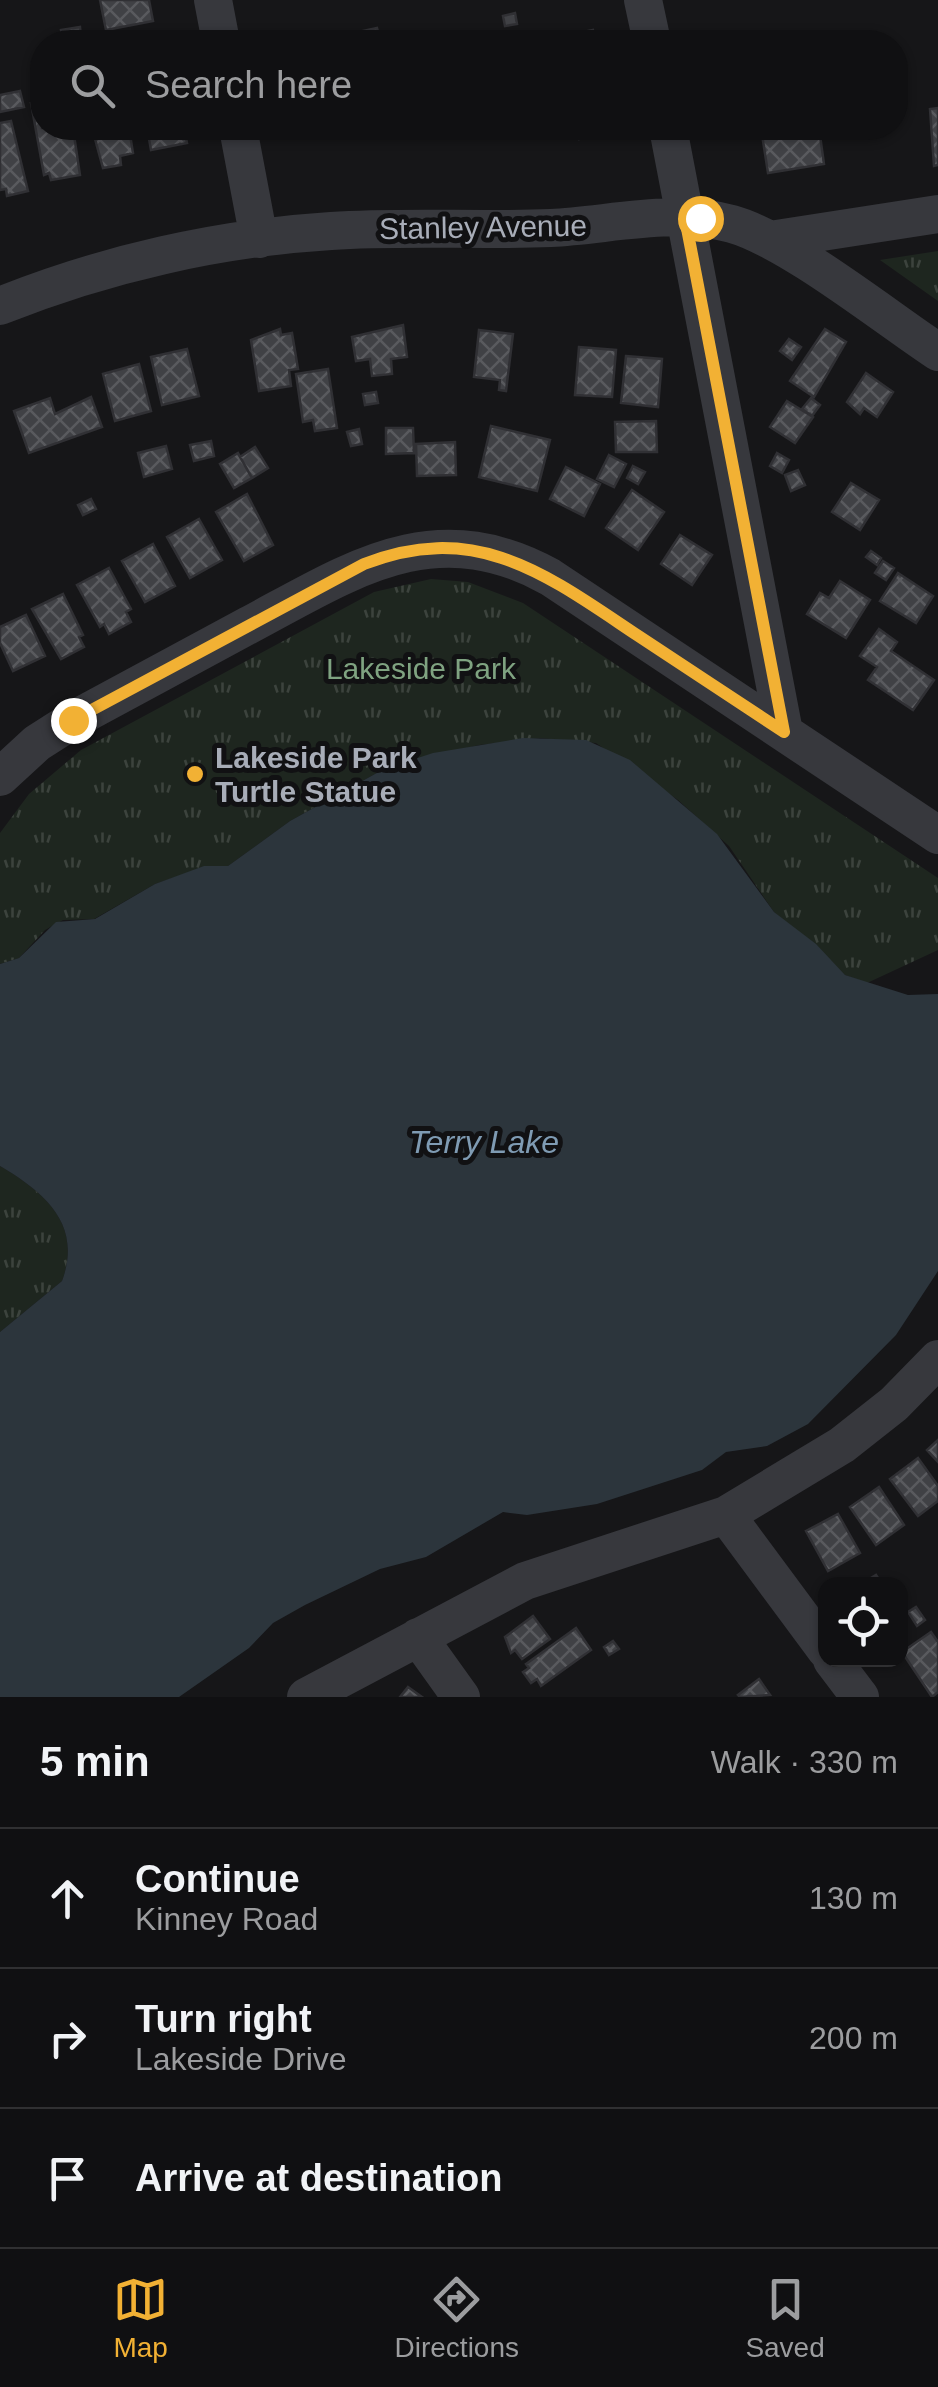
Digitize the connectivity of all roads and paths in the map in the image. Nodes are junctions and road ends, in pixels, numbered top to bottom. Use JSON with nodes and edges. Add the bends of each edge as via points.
{"nodes":[{"id":1,"x":213,"y":0,"type":"edge"},
{"id":2,"x":644,"y":0,"type":"edge"},
{"id":3,"x":219,"y":30,"type":"edge"},
{"id":4,"x":650,"y":30,"type":"edge"},
{"id":5,"x":240,"y":140,"type":"edge"},
{"id":6,"x":670,"y":140,"type":"edge"},
{"id":7,"x":938,"y":214,"type":"edge"},
{"id":8,"x":685,"y":218,"type":"junction"},
{"id":9,"x":259,"y":238,"type":"junction"},
{"id":10,"x":770,"y":240,"type":"junction"},
{"id":11,"x":0,"y":306,"type":"edge"},
{"id":12,"x":938,"y":352,"type":"edge"},
{"id":13,"x":784,"y":732,"type":"junction"},
{"id":14,"x":7,"y":754,"type":"edge"},
{"id":15,"x":938,"y":835,"type":"edge"},
{"id":16,"x":938,"y":1359,"type":"edge"},
{"id":17,"x":726,"y":1515,"type":"junction"},
{"id":18,"x":418,"y":1637,"type":"junction"},
{"id":19,"x":818,"y":1639,"type":"edge"},
{"id":20,"x":837,"y":1667,"type":"edge"},
{"id":21,"x":306,"y":1697,"type":"edge"},
{"id":22,"x":461,"y":1697,"type":"edge"},
{"id":23,"x":860,"y":1697,"type":"edge"}],
"edges":[{"from":1,"to":3,"type":"street"},
{"from":2,"to":4,"type":"street"},
{"from":5,"to":9,"type":"street"},
{"from":6,"to":8,"type":"street"},
{"from":7,"to":10,"type":"street"},
{"from":8,"to":9,"type":"street","name":"Stanley Avenue"},
{"from":8,"to":10,"type":"street","name":"Stanley Avenue","via":[[732,224]]},
{"from":8,"to":13,"type":"street"},
{"from":9,"to":11,"type":"street","name":"Stanley Avenue","via":[[97,272]]},
{"from":10,"to":12,"type":"street","name":"Stanley Avenue"},
{"from":13,"to":14,"type":"street","via":[[536,569],[491,553],[439,548],[390,555],[351,571]]},
{"from":13,"to":15,"type":"street"},
{"from":16,"to":17,"type":"street","via":[[842,1445]]},
{"from":17,"to":18,"type":"street","via":[[542,1574]]},
{"from":17,"to":19,"type":"street"},
{"from":18,"to":21,"type":"street"},
{"from":18,"to":22,"type":"street"},
{"from":20,"to":23,"type":"street"}]}
